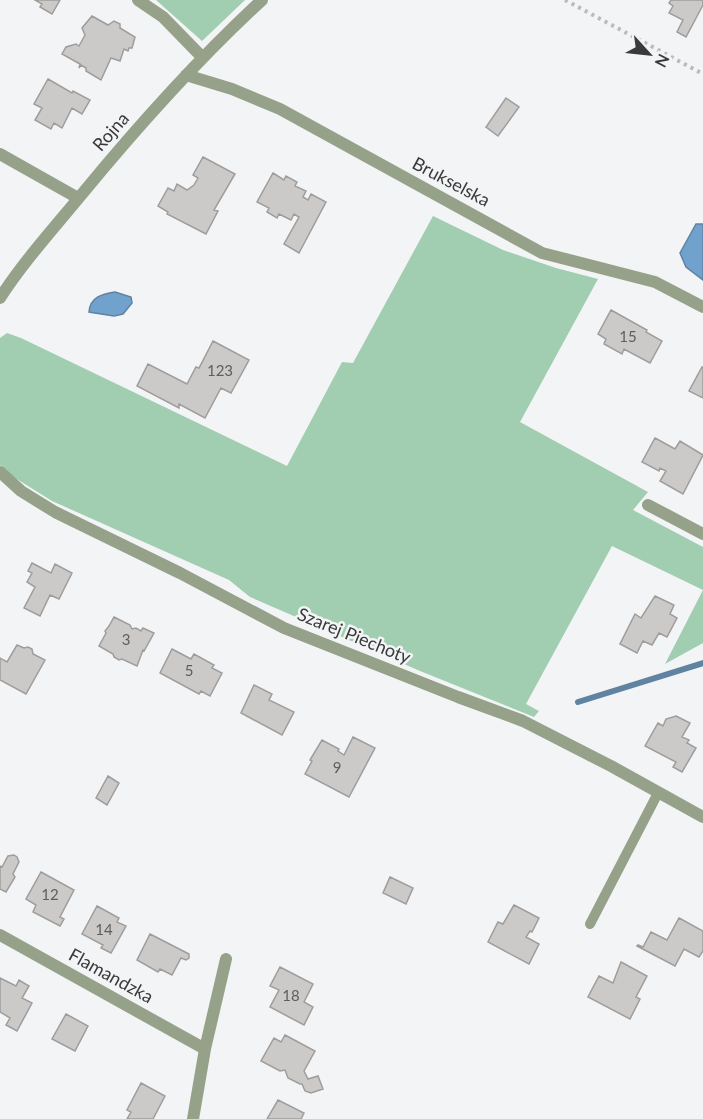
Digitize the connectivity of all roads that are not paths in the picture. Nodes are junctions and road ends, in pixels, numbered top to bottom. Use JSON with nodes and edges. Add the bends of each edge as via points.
{"nodes":[{"id":1,"x":138,"y":0,"type":"edge"},
{"id":2,"x":262,"y":0,"type":"edge"},
{"id":3,"x":202,"y":57,"type":"junction"},
{"id":4,"x":186,"y":75,"type":"junction"},
{"id":5,"x":0,"y":154,"type":"edge"},
{"id":6,"x":78,"y":198,"type":"junction"},
{"id":7,"x":0,"y":298,"type":"edge"},
{"id":8,"x":703,"y":307,"type":"edge"},
{"id":9,"x":0,"y":472,"type":"edge"},
{"id":10,"x":648,"y":505,"type":"dead end"},
{"id":11,"x":703,"y":534,"type":"edge"},
{"id":12,"x":658,"y":793,"type":"junction"},
{"id":13,"x":703,"y":817,"type":"edge"},
{"id":14,"x":590,"y":924,"type":"dead end"},
{"id":15,"x":0,"y":935,"type":"edge"},
{"id":16,"x":225,"y":959,"type":"dead end"},
{"id":17,"x":205,"y":1049,"type":"junction"},
{"id":18,"x":193,"y":1119,"type":"edge"}],
"edges":[{"from":1,"to":3,"type":"street","via":[[163,17]]},
{"from":2,"to":3,"type":"street","name":"Rojna"},
{"from":3,"to":4,"type":"street","name":"Rojna"},
{"from":4,"to":6,"type":"street","name":"Rojna"},
{"from":4,"to":8,"type":"street","name":"Brukselska","via":[[280,109],[542,253],[655,282]]},
{"from":5,"to":6,"type":"street"},
{"from":6,"to":7,"type":"street","name":"Rojna"},
{"from":9,"to":12,"type":"street","name":"Szarej Piechoty","via":[[21,491],[55,512],[284,628],[523,721]]},
{"from":10,"to":11,"type":"street"},
{"from":12,"to":13,"type":"street","name":"Szarej Piechoty"},
{"from":12,"to":14,"type":"lane"},
{"from":15,"to":17,"type":"street","name":"Flamandzka"},
{"from":16,"to":17,"type":"street"},
{"from":17,"to":18,"type":"street"}]}
